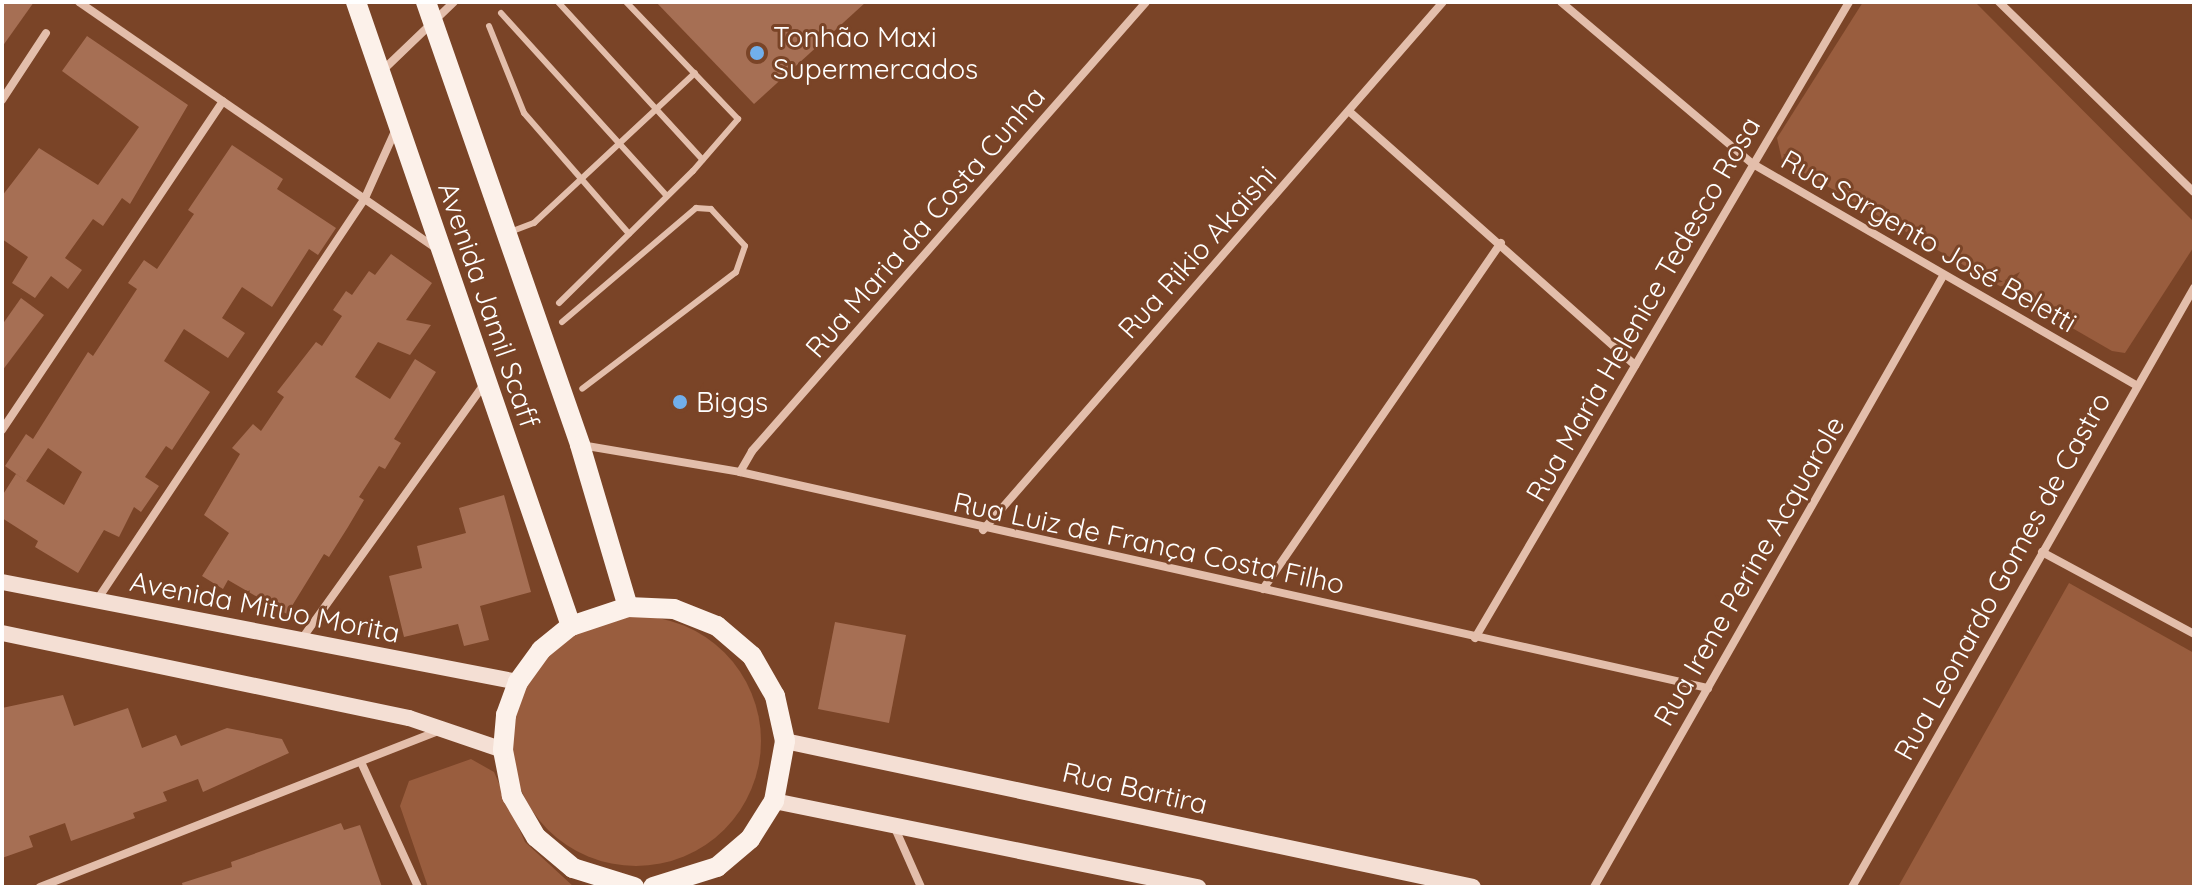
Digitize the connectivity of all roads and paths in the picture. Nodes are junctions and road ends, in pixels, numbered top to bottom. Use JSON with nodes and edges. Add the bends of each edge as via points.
{"nodes":[{"id":1,"x":79,"y":2,"type":"edge"},
{"id":2,"x":356,"y":2,"type":"edge"},
{"id":3,"x":454,"y":2,"type":"edge"},
{"id":4,"x":558,"y":2,"type":"edge"},
{"id":5,"x":626,"y":2,"type":"edge"},
{"id":6,"x":1146,"y":2,"type":"edge"},
{"id":7,"x":1443,"y":2,"type":"edge"},
{"id":8,"x":1849,"y":2,"type":"edge"},
{"id":9,"x":1999,"y":2,"type":"edge"},
{"id":10,"x":1563,"y":3,"type":"edge"},
{"id":11,"x":430,"y":12,"type":"edge"},
{"id":12,"x":501,"y":13,"type":"dead end"},
{"id":13,"x":489,"y":26,"type":"dead end"},
{"id":14,"x":46,"y":33,"type":"dead end"},
{"id":15,"x":379,"y":73,"type":"junction"},
{"id":16,"x":695,"y":73,"type":"junction"},
{"id":17,"x":2,"y":100,"type":"edge"},
{"id":18,"x":223,"y":101,"type":"junction"},
{"id":19,"x":654,"y":109,"type":"junction"},
{"id":20,"x":1351,"y":113,"type":"junction"},
{"id":21,"x":397,"y":126,"type":"junction"},
{"id":22,"x":616,"y":143,"type":"junction"},
{"id":23,"x":703,"y":160,"type":"junction"},
{"id":24,"x":1753,"y":164,"type":"junction"},
{"id":25,"x":580,"y":179,"type":"junction"},
{"id":26,"x":2194,"y":192,"type":"edge"},
{"id":27,"x":667,"y":196,"type":"junction"},
{"id":28,"x":365,"y":198,"type":"junction"},
{"id":29,"x":507,"y":234,"type":"junction"},
{"id":30,"x":629,"y":234,"type":"junction"},
{"id":31,"x":1501,"y":243,"type":"junction"},
{"id":32,"x":441,"y":252,"type":"junction"},
{"id":33,"x":1942,"y":278,"type":"junction"},
{"id":34,"x":2194,"y":288,"type":"edge"},
{"id":35,"x":559,"y":303,"type":"dead end"},
{"id":36,"x":562,"y":322,"type":"dead end"},
{"id":37,"x":1635,"y":365,"type":"junction"},
{"id":38,"x":486,"y":383,"type":"junction"},
{"id":39,"x":2136,"y":385,"type":"junction"},
{"id":40,"x":582,"y":389,"type":"dead end"},
{"id":41,"x":2,"y":430,"type":"edge"},
{"id":42,"x":580,"y":445,"type":"junction"},
{"id":43,"x":740,"y":472,"type":"junction"},
{"id":44,"x":983,"y":530,"type":"junction"},
{"id":45,"x":2042,"y":552,"type":"junction"},
{"id":46,"x":2,"y":582,"type":"edge"},
{"id":47,"x":1263,"y":589,"type":"junction"},
{"id":48,"x":97,"y":601,"type":"junction"},
{"id":49,"x":628,"y":607,"type":"junction"},
{"id":50,"x":571,"y":626,"type":"junction"},
{"id":51,"x":3,"y":634,"type":"edge"},
{"id":52,"x":2194,"y":634,"type":"edge"},
{"id":53,"x":1475,"y":638,"type":"junction"},
{"id":54,"x":300,"y":640,"type":"junction"},
{"id":55,"x":518,"y":682,"type":"junction"},
{"id":56,"x":1708,"y":688,"type":"junction"},
{"id":57,"x":443,"y":729,"type":"junction"},
{"id":58,"x":785,"y":741,"type":"junction"},
{"id":59,"x":503,"y":750,"type":"junction"},
{"id":60,"x":361,"y":762,"type":"junction"},
{"id":61,"x":774,"y":801,"type":"junction"},
{"id":62,"x":894,"y":826,"type":"junction"},
{"id":63,"x":720,"y":877,"type":"edge"},
{"id":64,"x":662,"y":886,"type":"edge"},
{"id":65,"x":40,"y":887,"type":"edge"},
{"id":66,"x":418,"y":887,"type":"edge"},
{"id":67,"x":634,"y":887,"type":"edge"},
{"id":68,"x":921,"y":887,"type":"edge"},
{"id":69,"x":1198,"y":887,"type":"edge"},
{"id":70,"x":1473,"y":887,"type":"edge"},
{"id":71,"x":1594,"y":887,"type":"edge"},
{"id":72,"x":1852,"y":887,"type":"edge"}],
"edges":[{"from":1,"to":18,"type":"street"},
{"from":2,"to":15,"type":"main road","name":"Avenida Jamil Scaff"},
{"from":3,"to":11,"type":"street"},
{"from":4,"to":19,"type":"lane"},
{"from":5,"to":16,"type":"lane"},
{"from":6,"to":43,"type":"street","name":"Rua Maria da Costa Cunha","via":[[752,451]]},
{"from":7,"to":20,"type":"street","name":"Rua Rikio Akaishi"},
{"from":8,"to":24,"type":"street","name":"Rua Maria Helenice Tedesco Rosa"},
{"from":9,"to":26,"type":"street"},
{"from":10,"to":24,"type":"street","name":"Rua Sargento José Beletti"},
{"from":11,"to":15,"type":"street"},
{"from":11,"to":29,"type":"main road","name":"Avenida Jamil Scaff"},
{"from":12,"to":22,"type":"lane"},
{"from":13,"to":25,"type":"lane","via":[[524,113]]},
{"from":14,"to":17,"type":"street"},
{"from":15,"to":21,"type":"main road","name":"Avenida Jamil Scaff"},
{"from":16,"to":19,"type":"lane"},
{"from":16,"to":23,"type":"lane","via":[[738,119]]},
{"from":18,"to":28,"type":"street"},
{"from":18,"to":41,"type":"street"},
{"from":19,"to":22,"type":"lane"},
{"from":19,"to":23,"type":"lane"},
{"from":20,"to":31,"type":"street"},
{"from":20,"to":44,"type":"street","name":"Rua Rikio Akaishi"},
{"from":21,"to":28,"type":"street"},
{"from":21,"to":32,"type":"main road","name":"Avenida Jamil Scaff"},
{"from":22,"to":25,"type":"lane"},
{"from":22,"to":27,"type":"lane"},
{"from":23,"to":27,"type":"lane"},
{"from":24,"to":33,"type":"street","name":"Rua Sargento José Beletti"},
{"from":24,"to":37,"type":"street","name":"Rua Maria Helenice Tedesco Rosa"},
{"from":25,"to":29,"type":"lane","via":[[534,223]]},
{"from":25,"to":30,"type":"lane"},
{"from":27,"to":30,"type":"lane"},
{"from":28,"to":32,"type":"street"},
{"from":28,"to":48,"type":"street"},
{"from":29,"to":42,"type":"main road","name":"Avenida Jamil Scaff"},
{"from":30,"to":35,"type":"lane"},
{"from":31,"to":37,"type":"street"},
{"from":31,"to":47,"type":"street"},
{"from":32,"to":38,"type":"main road","name":"Avenida Jamil Scaff"},
{"from":33,"to":39,"type":"street","name":"Rua Sargento José Beletti"},
{"from":33,"to":56,"type":"street","name":"Rua Irene Perine Acquarole"},
{"from":34,"to":39,"type":"street","name":"Rua Leonardo Gomes de Castro"},
{"from":36,"to":40,"type":"lane","via":[[696,208],[711,209],[745,246],[736,272]]},
{"from":37,"to":53,"type":"street","name":"Rua Maria Helenice Tedesco Rosa"},
{"from":38,"to":50,"type":"main road","name":"Avenida Jamil Scaff"},
{"from":38,"to":54,"type":"street"},
{"from":39,"to":45,"type":"street","name":"Rua Leonardo Gomes de Castro"},
{"from":42,"to":43,"type":"street","name":"Rua Luiz de França Costa Filho"},
{"from":42,"to":49,"type":"main road","name":"Avenida Jamil Scaff"},
{"from":43,"to":44,"type":"street","name":"Rua Luiz de França Costa Filho"},
{"from":44,"to":47,"type":"street","name":"Rua Luiz de França Costa Filho"},
{"from":45,"to":52,"type":"street"},
{"from":45,"to":72,"type":"street","name":"Rua Leonardo Gomes de Castro"},
{"from":46,"to":48,"type":"street","name":"Avenida Mituo Morita"},
{"from":47,"to":53,"type":"street","name":"Rua Luiz de França Costa Filho"},
{"from":48,"to":54,"type":"street","name":"Avenida Mituo Morita"},
{"from":49,"to":50,"type":"main road"},
{"from":49,"to":58,"type":"main road","via":[[674,609],[729,636],[752,656],[775,696]]},
{"from":50,"to":55,"type":"main road","via":[[541,650]]},
{"from":51,"to":57,"type":"street"},
{"from":53,"to":56,"type":"street","name":"Rua Luiz de França Costa Filho"},
{"from":54,"to":55,"type":"street","name":"Avenida Mituo Morita"},
{"from":55,"to":59,"type":"main road","via":[[506,715]]},
{"from":56,"to":71,"type":"street","name":"Rua Irene Perine Acquarole"},
{"from":57,"to":59,"type":"street"},
{"from":57,"to":60,"type":"street"},
{"from":58,"to":61,"type":"main road"},
{"from":58,"to":70,"type":"street","name":"Rua Bartira"},
{"from":59,"to":67,"type":"main road","via":[[512,796],[536,837],[573,868]]},
{"from":60,"to":65,"type":"street"},
{"from":60,"to":66,"type":"street"},
{"from":61,"to":62,"type":"street"},
{"from":61,"to":63,"type":"main road"},
{"from":62,"to":68,"type":"street"},
{"from":62,"to":69,"type":"street"},
{"from":63,"to":64,"type":"main road"}]}
